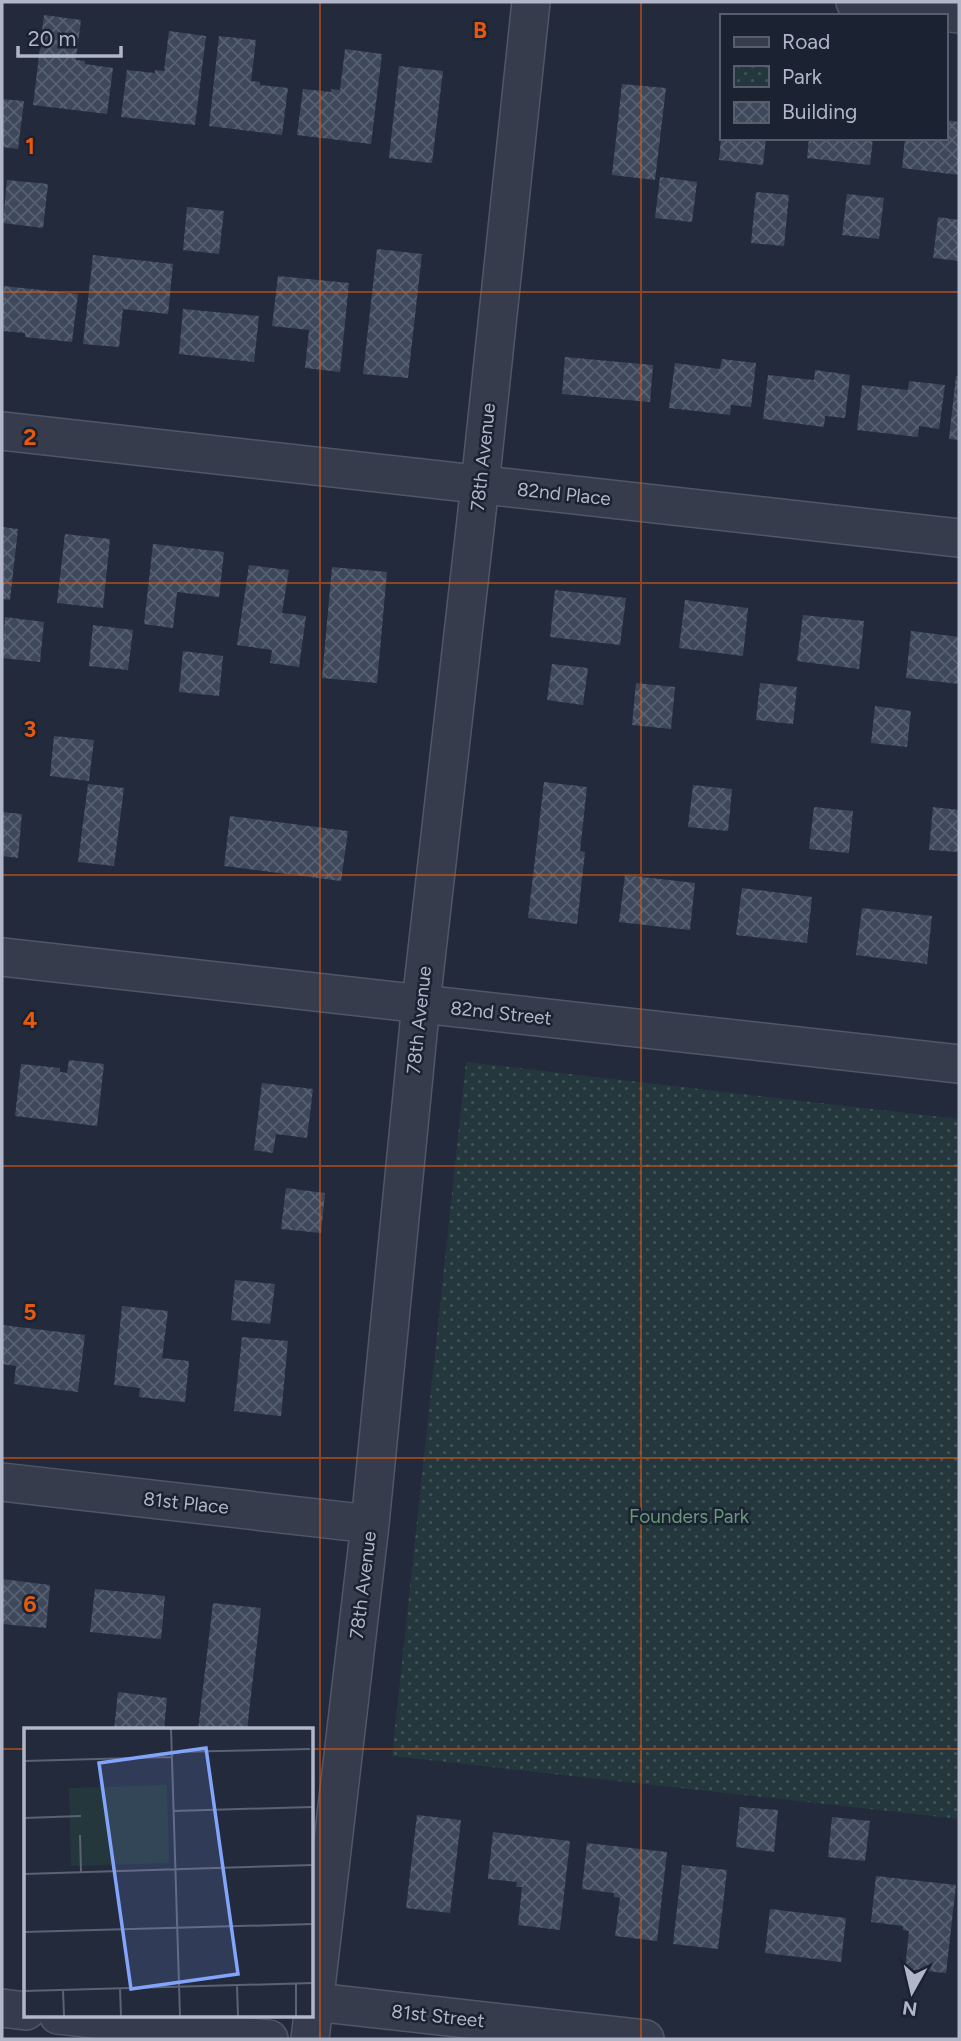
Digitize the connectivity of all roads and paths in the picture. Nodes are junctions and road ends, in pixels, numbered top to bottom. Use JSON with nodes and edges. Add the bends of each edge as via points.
{"nodes":[{"id":1,"x":531,"y":2,"type":"edge"},
{"id":2,"x":855,"y":2,"type":"edge"},
{"id":3,"x":959,"y":14,"type":"edge"},
{"id":4,"x":2,"y":430,"type":"edge"},
{"id":5,"x":480,"y":485,"type":"junction"},
{"id":6,"x":959,"y":538,"type":"edge"},
{"id":7,"x":2,"y":957,"type":"edge"},
{"id":8,"x":421,"y":1003,"type":"junction"},
{"id":9,"x":959,"y":1064,"type":"edge"},
{"id":10,"x":2,"y":1482,"type":"edge"},
{"id":11,"x":370,"y":1524,"type":"junction"},
{"id":12,"x":315,"y":2002,"type":"junction"},
{"id":13,"x":2,"y":2008,"type":"edge"},
{"id":14,"x":24,"y":2011,"type":"edge"},
{"id":15,"x":67,"y":2016,"type":"edge"},
{"id":16,"x":269,"y":2039,"type":"edge"},
{"id":17,"x":310,"y":2039,"type":"edge"},
{"id":18,"x":645,"y":2039,"type":"edge"}],
"edges":[{"from":1,"to":5,"type":"street","name":"78th Avenue"},
{"from":2,"to":3,"type":"street"},
{"from":4,"to":5,"type":"street","name":"82nd Place"},
{"from":5,"to":6,"type":"street","name":"82nd Place"},
{"from":5,"to":8,"type":"street","name":"78th Avenue"},
{"from":7,"to":8,"type":"street","name":"82nd Street"},
{"from":8,"to":9,"type":"street","name":"82nd Street"},
{"from":8,"to":11,"type":"street","name":"78th Avenue"},
{"from":10,"to":11,"type":"street","name":"81st Place"},
{"from":11,"to":12,"type":"street","name":"78th Avenue"},
{"from":12,"to":17,"type":"street","name":"78th Avenue"},
{"from":12,"to":18,"type":"street","name":"81st Street"},
{"from":13,"to":14,"type":"street"},
{"from":15,"to":16,"type":"street"}]}
